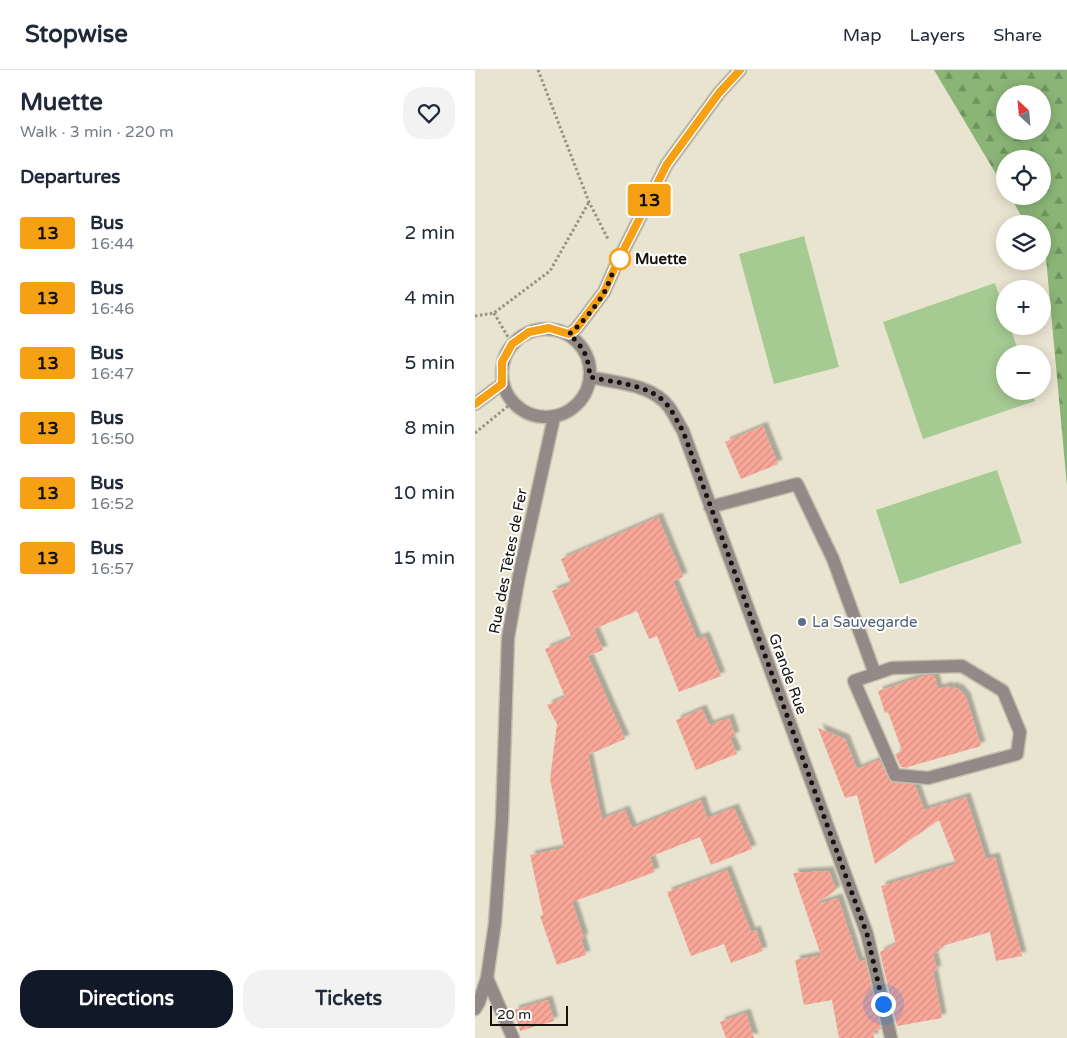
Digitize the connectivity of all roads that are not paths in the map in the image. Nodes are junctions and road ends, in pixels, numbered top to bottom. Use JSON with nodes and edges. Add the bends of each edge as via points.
{"nodes":[{"id":1,"x":740,"y":70,"type":"edge"},
{"id":2,"x":569,"y":334,"type":"junction"},
{"id":3,"x":590,"y":377,"type":"junction"},
{"id":4,"x":502,"y":384,"type":"junction"},
{"id":5,"x":475,"y":404,"type":"edge"},
{"id":6,"x":554,"y":417,"type":"junction"},
{"id":7,"x":710,"y":507,"type":"junction"},
{"id":8,"x":875,"y":674,"type":"junction"},
{"id":9,"x":487,"y":978,"type":"junction"},
{"id":10,"x":475,"y":1009,"type":"edge"},
{"id":11,"x":513,"y":1038,"type":"edge"},
{"id":12,"x":891,"y":1038,"type":"edge"}],
"edges":[{"from":1,"to":2,"type":"street","via":[[667,164],[604,292]]},
{"from":2,"to":3,"type":"street","via":[[589,361]]},
{"from":2,"to":4,"type":"street","via":[[549,328],[529,332],[512,344],[502,362]]},
{"from":3,"to":6,"type":"street","via":[[579,403]]},
{"from":3,"to":7,"type":"street","name":"Grande Rue","via":[[647,390],[669,407],[683,431]]},
{"from":4,"to":5,"type":"street"},
{"from":4,"to":6,"type":"street","via":[[513,403],[531,415]]},
{"from":6,"to":9,"type":"street","name":"Rue des Têtes de Fer","via":[[508,638],[502,821],[495,923]]},
{"from":7,"to":8,"type":"street","via":[[797,484],[833,559]]},
{"from":7,"to":12,"type":"street","name":"Grande Rue","via":[[867,934]]},
{"from":8,"to":8,"type":"street","via":[[892,668],[962,666],[1003,692],[1020,732],[1017,754],[927,778],[895,775],[854,681]]},
{"from":9,"to":10,"type":"street","name":"Rue des Têtes de Fer"},
{"from":9,"to":11,"type":"street"}]}
